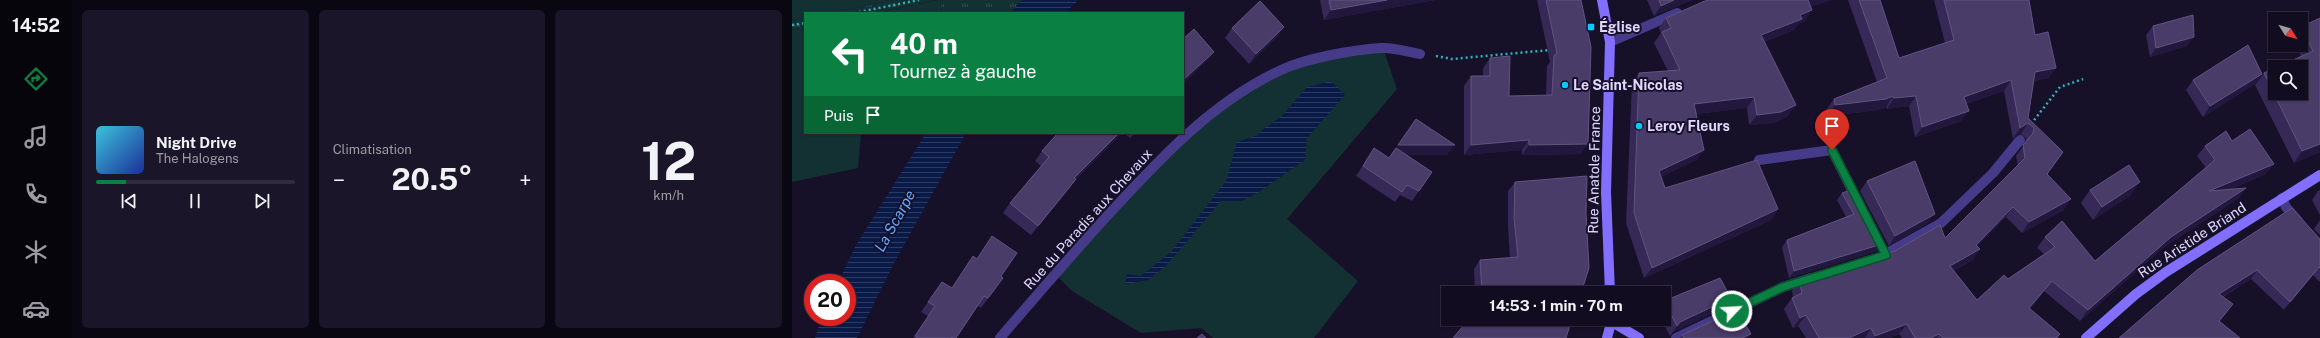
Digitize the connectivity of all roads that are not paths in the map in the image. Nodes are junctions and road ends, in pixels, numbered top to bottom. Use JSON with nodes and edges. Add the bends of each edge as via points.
{"nodes":[{"id":1,"x":1602,"y":0,"type":"edge"},
{"id":2,"x":1688,"y":9,"type":"edge"},
{"id":3,"x":1610,"y":42,"type":"junction"},
{"id":4,"x":1420,"y":54,"type":"road end"},
{"id":5,"x":2020,"y":140,"type":"edge"},
{"id":6,"x":1759,"y":160,"type":"edge"},
{"id":7,"x":2320,"y":176,"type":"edge"},
{"id":8,"x":2282,"y":198,"type":"junction"},
{"id":9,"x":1860,"y":206,"type":"edge"},
{"id":10,"x":2304,"y":227,"type":"edge"},
{"id":11,"x":1871,"y":260,"type":"edge"},
{"id":12,"x":1820,"y":275,"type":"edge"},
{"id":13,"x":1610,"y":286,"type":"edge"},
{"id":14,"x":1610,"y":326,"type":"edge"},
{"id":15,"x":1621,"y":326,"type":"edge"},
{"id":16,"x":2092,"y":336,"type":"edge"},
{"id":17,"x":1000,"y":338,"type":"edge"},
{"id":18,"x":1607,"y":338,"type":"edge"},
{"id":19,"x":1639,"y":338,"type":"edge"},
{"id":20,"x":1676,"y":338,"type":"edge"}],
"edges":[{"from":1,"to":3,"type":"main road","name":"Rue Anatole France"},
{"from":2,"to":3,"type":"street"},
{"from":3,"to":13,"type":"main road","name":"Rue Anatole France","via":[[1606,192]]},
{"from":4,"to":17,"type":"street","name":"Rue du Paradis aux Chevaux","via":[[1383,48],[1312,59],[1281,69],[1242,92],[1190,131],[1150,169]]},
{"from":5,"to":11,"type":"street","via":[[1993,173],[1941,223]]},
{"from":6,"to":9,"type":"street","via":[[1832,150]]},
{"from":7,"to":8,"type":"main road","name":"Rue Aristide Briand"},
{"from":8,"to":10,"type":"street","via":[[2293,216]]},
{"from":8,"to":16,"type":"main road","name":"Rue Aristide Briand","via":[[2166,272],[2136,294]]},
{"from":12,"to":20,"type":"street","via":[[1783,287]]},
{"from":14,"to":18,"type":"main road"},
{"from":15,"to":19,"type":"main road"}]}
